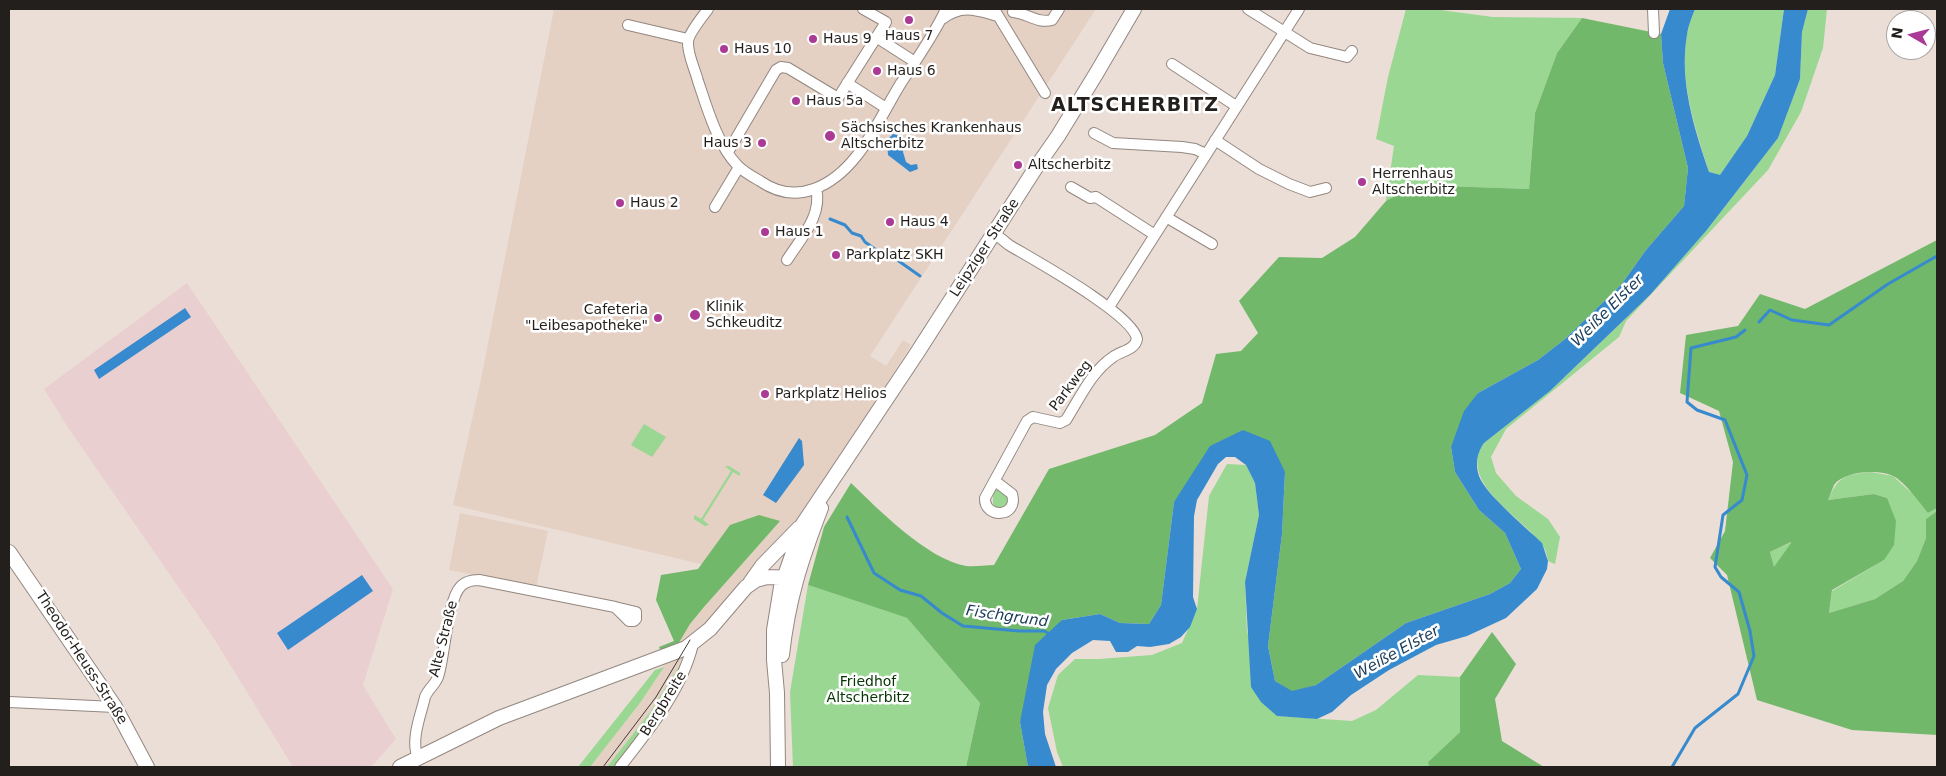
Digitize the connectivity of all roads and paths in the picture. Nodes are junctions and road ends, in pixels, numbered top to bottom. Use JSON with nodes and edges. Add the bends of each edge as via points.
{"nodes":[{"id":1,"x":708,"y":9,"type":"edge"},
{"id":2,"x":863,"y":9,"type":"edge"},
{"id":3,"x":946,"y":9,"type":"edge"},
{"id":4,"x":1059,"y":9,"type":"edge"},
{"id":5,"x":1134,"y":9,"type":"edge"},
{"id":6,"x":1248,"y":9,"type":"edge"},
{"id":7,"x":1298,"y":9,"type":"edge"},
{"id":8,"x":1653,"y":9,"type":"edge"},
{"id":9,"x":1014,"y":10,"type":"edge"},
{"id":10,"x":996,"y":12,"type":"edge"},
{"id":11,"x":941,"y":20,"type":"junction"},
{"id":12,"x":628,"y":25,"type":"dead end"},
{"id":13,"x":1005,"y":26,"type":"junction"},
{"id":14,"x":1284,"y":31,"type":"junction"},
{"id":15,"x":1654,"y":32,"type":"dead end"},
{"id":16,"x":876,"y":37,"type":"junction"},
{"id":17,"x":688,"y":39,"type":"junction"},
{"id":18,"x":1352,"y":51,"type":"dead end"},
{"id":19,"x":915,"y":62,"type":"junction"},
{"id":20,"x":1172,"y":64,"type":"dead end"},
{"id":21,"x":847,"y":83,"type":"junction"},
{"id":22,"x":1045,"y":93,"type":"dead end"},
{"id":23,"x":1236,"y":106,"type":"junction"},
{"id":24,"x":886,"y":108,"type":"junction"},
{"id":25,"x":1094,"y":133,"type":"dead end"},
{"id":26,"x":1215,"y":140,"type":"junction"},
{"id":27,"x":728,"y":152,"type":"junction"},
{"id":28,"x":1206,"y":154,"type":"junction"},
{"id":29,"x":739,"y":167,"type":"junction"},
{"id":30,"x":1071,"y":187,"type":"dead end"},
{"id":31,"x":816,"y":188,"type":"junction"},
{"id":32,"x":1326,"y":188,"type":"dead end"},
{"id":33,"x":715,"y":207,"type":"dead end"},
{"id":34,"x":1166,"y":217,"type":"junction"},
{"id":35,"x":994,"y":232,"type":"junction"},
{"id":36,"x":1155,"y":235,"type":"junction"},
{"id":37,"x":1212,"y":244,"type":"dead end"},
{"id":38,"x":787,"y":260,"type":"dead end"},
{"id":39,"x":1109,"y":307,"type":"junction"},
{"id":40,"x":996,"y":481,"type":"dead end"},
{"id":41,"x":831,"y":484,"type":"junction"},
{"id":42,"x":803,"y":524,"type":"junction"},
{"id":43,"x":9,"y":552,"type":"edge"},
{"id":44,"x":771,"y":558,"type":"junction"},
{"id":45,"x":795,"y":560,"type":"junction"},
{"id":46,"x":790,"y":578,"type":"junction"},
{"id":47,"x":746,"y":587,"type":"junction"},
{"id":48,"x":615,"y":607,"type":"dead end"},
{"id":49,"x":693,"y":644,"type":"junction"},
{"id":50,"x":777,"y":693,"type":"junction"},
{"id":51,"x":9,"y":702,"type":"edge"},
{"id":52,"x":115,"y":707,"type":"junction"},
{"id":53,"x":418,"y":758,"type":"junction"},
{"id":54,"x":146,"y":767,"type":"edge"},
{"id":55,"x":400,"y":767,"type":"edge"},
{"id":56,"x":620,"y":767,"type":"edge"},
{"id":57,"x":778,"y":767,"type":"edge"}],
"edges":[{"from":1,"to":17,"type":"street"},
{"from":2,"to":16,"type":"street","via":[[886,22]]},
{"from":3,"to":11,"type":"street"},
{"from":4,"to":9,"type":"street","via":[[1052,20],[1045,22]]},
{"from":5,"to":35,"type":"street","name":"Leipziger Straße"},
{"from":6,"to":14,"type":"street"},
{"from":7,"to":14,"type":"street"},
{"from":8,"to":15,"type":"street"},
{"from":9,"to":13,"type":"street"},
{"from":10,"to":11,"type":"street","via":[[963,9],[952,11]]},
{"from":10,"to":13,"type":"street"},
{"from":11,"to":19,"type":"street"},
{"from":12,"to":17,"type":"street"},
{"from":13,"to":22,"type":"street"},
{"from":14,"to":18,"type":"street","via":[[1310,48],[1347,57]]},
{"from":14,"to":23,"type":"street"},
{"from":16,"to":19,"type":"street"},
{"from":16,"to":21,"type":"street"},
{"from":17,"to":27,"type":"street","via":[[706,108]]},
{"from":19,"to":24,"type":"street"},
{"from":20,"to":23,"type":"street"},
{"from":21,"to":24,"type":"street"},
{"from":21,"to":27,"type":"street","via":[[838,98],[781,67],[776,70]]},
{"from":23,"to":26,"type":"street"},
{"from":24,"to":31,"type":"street","via":[[866,144],[844,169]]},
{"from":25,"to":28,"type":"street","via":[[1113,143],[1182,147]]},
{"from":26,"to":28,"type":"street"},
{"from":26,"to":32,"type":"street","via":[[1289,184],[1310,192]]},
{"from":27,"to":29,"type":"street"},
{"from":28,"to":34,"type":"street"},
{"from":29,"to":31,"type":"street","via":[[766,186],[783,192],[797,193]]},
{"from":29,"to":33,"type":"street"},
{"from":30,"to":36,"type":"street","via":[[1090,198],[1096,197]]},
{"from":31,"to":38,"type":"street","via":[[818,210]]},
{"from":34,"to":36,"type":"street"},
{"from":34,"to":37,"type":"street"},
{"from":35,"to":39,"type":"street","via":[[1009,245]]},
{"from":35,"to":41,"type":"street","name":"Leipziger Straße"},
{"from":36,"to":39,"type":"street"},
{"from":39,"to":40,"type":"street","name":"Parkweg","via":[[1133,329],[1137,339],[1134,346],[1113,357],[1094,374],[1066,420],[1060,423],[1033,417],[1027,421]]},
{"from":41,"to":42,"type":"street","name":"Leipziger Straße"},
{"from":41,"to":45,"type":"street","name":"Leipziger Straße"},
{"from":42,"to":44,"type":"street","name":"Leipziger Straße"},
{"from":42,"to":45,"type":"street","name":"Leipziger Straße"},
{"from":43,"to":52,"type":"street","name":"Theodor-Heuss-Straße"},
{"from":44,"to":45,"type":"street"},
{"from":44,"to":47,"type":"street","name":"Leipziger Straße"},
{"from":45,"to":46,"type":"street","name":"Leipziger Straße"},
{"from":46,"to":47,"type":"street","name":"Bergbreite","via":[[762,578]]},
{"from":46,"to":50,"type":"street","name":"Leipziger Straße"},
{"from":46,"to":50,"type":"street","name":"Leipziger Straße","via":[[778,600],[774,630]]},
{"from":47,"to":49,"type":"street","name":"Bergbreite"},
{"from":48,"to":53,"type":"street","name":"Alte Straße","via":[[479,580],[462,584],[454,600],[438,677],[425,697],[415,743]]},
{"from":49,"to":53,"type":"street","via":[[499,718]]},
{"from":49,"to":56,"type":"street","name":"Bergbreite","via":[[688,664],[671,695]]},
{"from":50,"to":57,"type":"street","name":"Leipziger Straße"},
{"from":51,"to":52,"type":"street"},
{"from":52,"to":54,"type":"street","name":"Theodor-Heuss-Straße"},
{"from":53,"to":55,"type":"street"}]}
